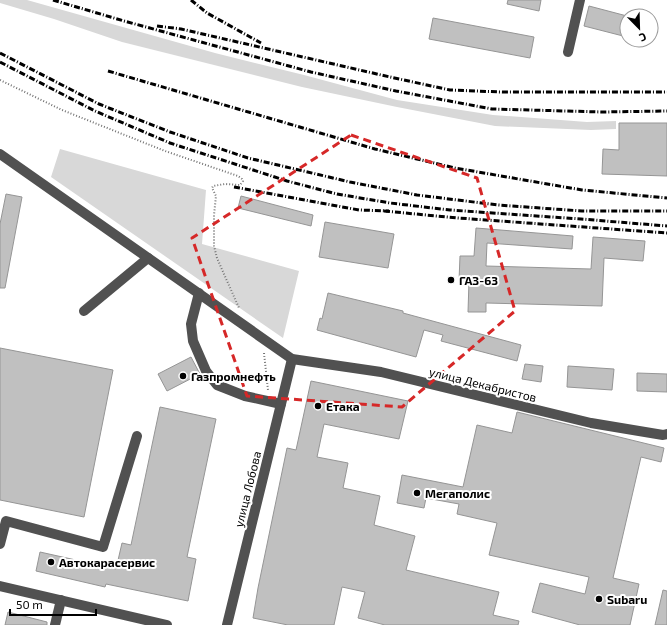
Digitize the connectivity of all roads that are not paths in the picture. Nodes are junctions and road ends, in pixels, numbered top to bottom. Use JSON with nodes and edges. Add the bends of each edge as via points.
{"nodes":[{"id":1,"x":580,"y":0,"type":"edge"},
{"id":2,"x":568,"y":52,"type":"dead end"},
{"id":3,"x":0,"y":154,"type":"edge"},
{"id":4,"x":148,"y":258,"type":"junction"},
{"id":5,"x":199,"y":293,"type":"junction"},
{"id":6,"x":84,"y":311,"type":"dead end"},
{"id":7,"x":292,"y":359,"type":"junction"},
{"id":8,"x":281,"y":404,"type":"junction"},
{"id":9,"x":667,"y":434,"type":"edge"},
{"id":10,"x":137,"y":436,"type":"dead end"},
{"id":11,"x":0,"y":544,"type":"edge"},
{"id":12,"x":0,"y":586,"type":"edge"},
{"id":13,"x":61,"y":600,"type":"junction"},
{"id":14,"x":55,"y":625,"type":"edge"},
{"id":15,"x":167,"y":625,"type":"edge"},
{"id":16,"x":227,"y":625,"type":"edge"}],
"edges":[{"from":1,"to":2,"type":"street"},
{"from":3,"to":4,"type":"street"},
{"from":4,"to":5,"type":"street"},
{"from":4,"to":6,"type":"street"},
{"from":5,"to":7,"type":"street"},
{"from":5,"to":8,"type":"street","via":[[191,324],[193,341],[206,371],[217,385],[245,396]]},
{"from":7,"to":8,"type":"street","name":"улица Лобова"},
{"from":7,"to":9,"type":"street","name":"улица Декабристов","via":[[381,372],[591,423]]},
{"from":8,"to":16,"type":"street","name":"улица Лобова"},
{"from":10,"to":11,"type":"street","via":[[103,547],[6,521]]},
{"from":12,"to":13,"type":"street"},
{"from":13,"to":14,"type":"street"},
{"from":13,"to":15,"type":"street"}]}
